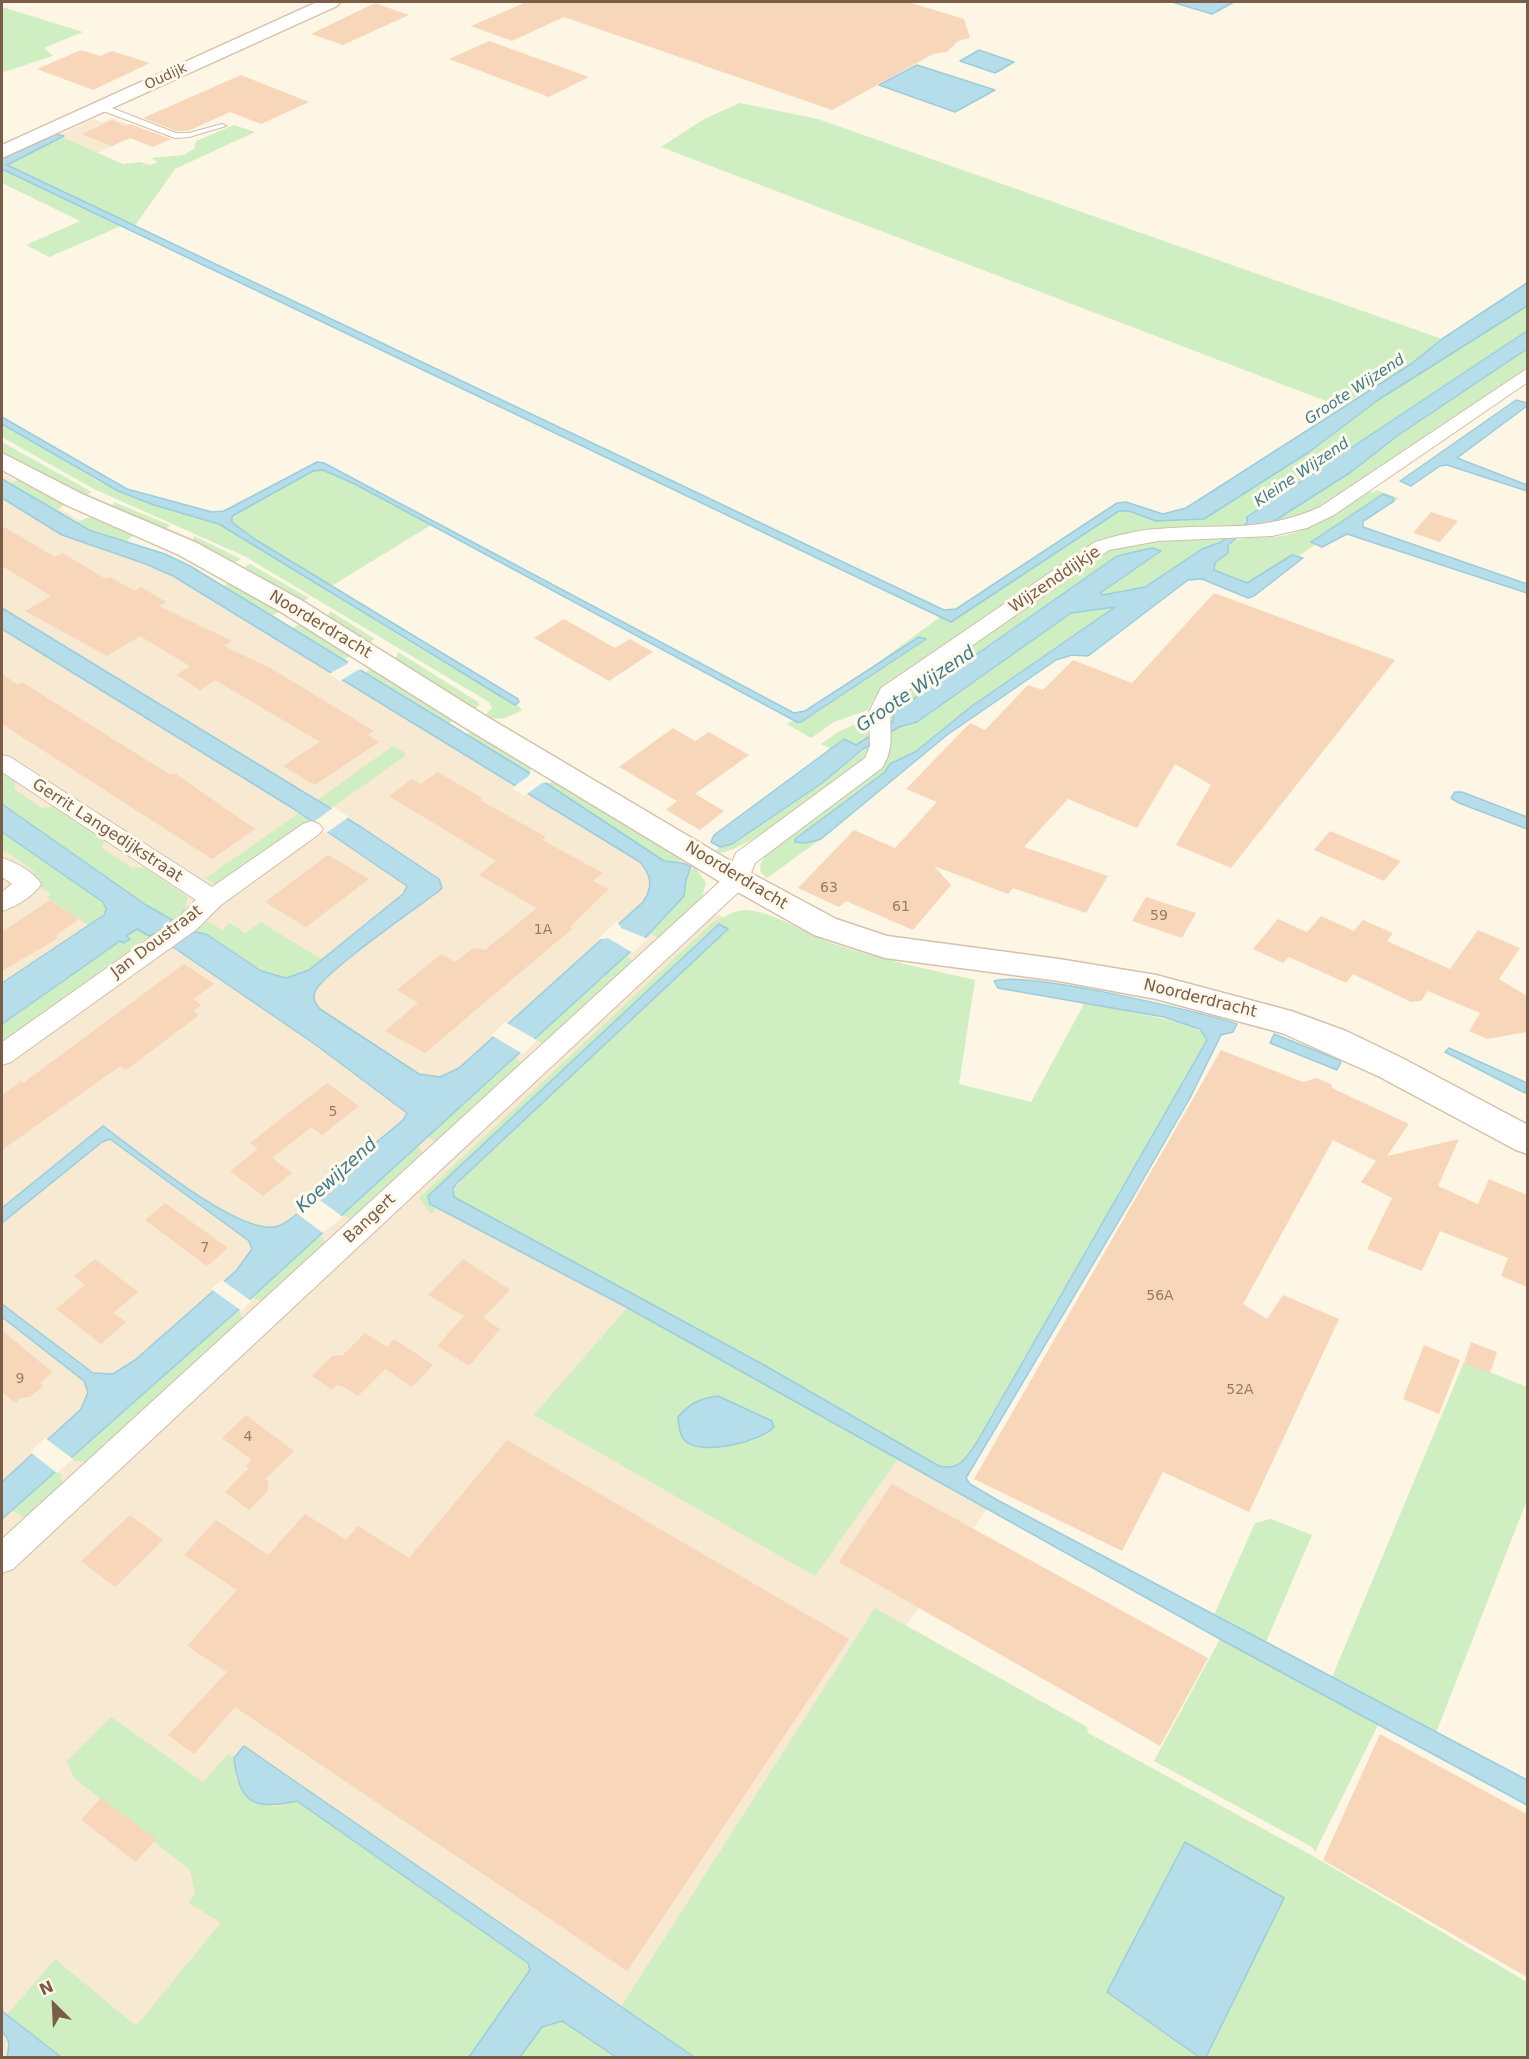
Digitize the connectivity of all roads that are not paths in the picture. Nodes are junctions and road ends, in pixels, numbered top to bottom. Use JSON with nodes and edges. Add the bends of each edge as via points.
{"nodes":[{"id":1,"x":331,"y":2,"type":"edge"},
{"id":2,"x":101,"y":107,"type":"junction"},
{"id":3,"x":222,"y":126,"type":"dead end"},
{"id":4,"x":2,"y":153,"type":"edge"},
{"id":5,"x":1527,"y":373,"type":"edge"},
{"id":6,"x":2,"y":460,"type":"edge"},
{"id":7,"x":2,"y":762,"type":"edge"},
{"id":8,"x":311,"y":829,"type":"dead end"},
{"id":9,"x":2,"y":866,"type":"edge"},
{"id":10,"x":738,"y":879,"type":"junction"},
{"id":11,"x":212,"y":899,"type":"junction"},
{"id":12,"x":2,"y":903,"type":"edge"},
{"id":13,"x":2,"y":1055,"type":"edge"},
{"id":14,"x":1527,"y":1141,"type":"edge"},
{"id":15,"x":2,"y":1559,"type":"edge"}],
"edges":[{"from":1,"to":2,"type":"street","name":"Oudijk"},
{"from":2,"to":3,"type":"lane","via":[[175,135]]},
{"from":2,"to":4,"type":"street","name":"Oudijk"},
{"from":5,"to":10,"type":"street","name":"Wijzenddijkje","via":[[1320,515],[1285,530],[1137,537],[1113,542],[1093,552],[889,693],[879,709],[882,748],[871,767],[744,859]]},
{"from":6,"to":10,"type":"street","name":"Noorderdracht","via":[[75,500],[188,549],[291,606],[469,723]]},
{"from":7,"to":11,"type":"street","name":"Gerrit Langedijkstraat"},
{"from":8,"to":11,"type":"street","name":"Jan Doustraat"},
{"from":9,"to":12,"type":"street","via":[[29,884]]},
{"from":10,"to":14,"type":"street","name":"Noorderdracht","via":[[825,927],[867,943],[1156,987],[1291,1023],[1390,1067]]},
{"from":10,"to":15,"type":"street","name":"Bangert"},
{"from":11,"to":13,"type":"street","name":"Jan Doustraat","via":[[188,923]]}]}
